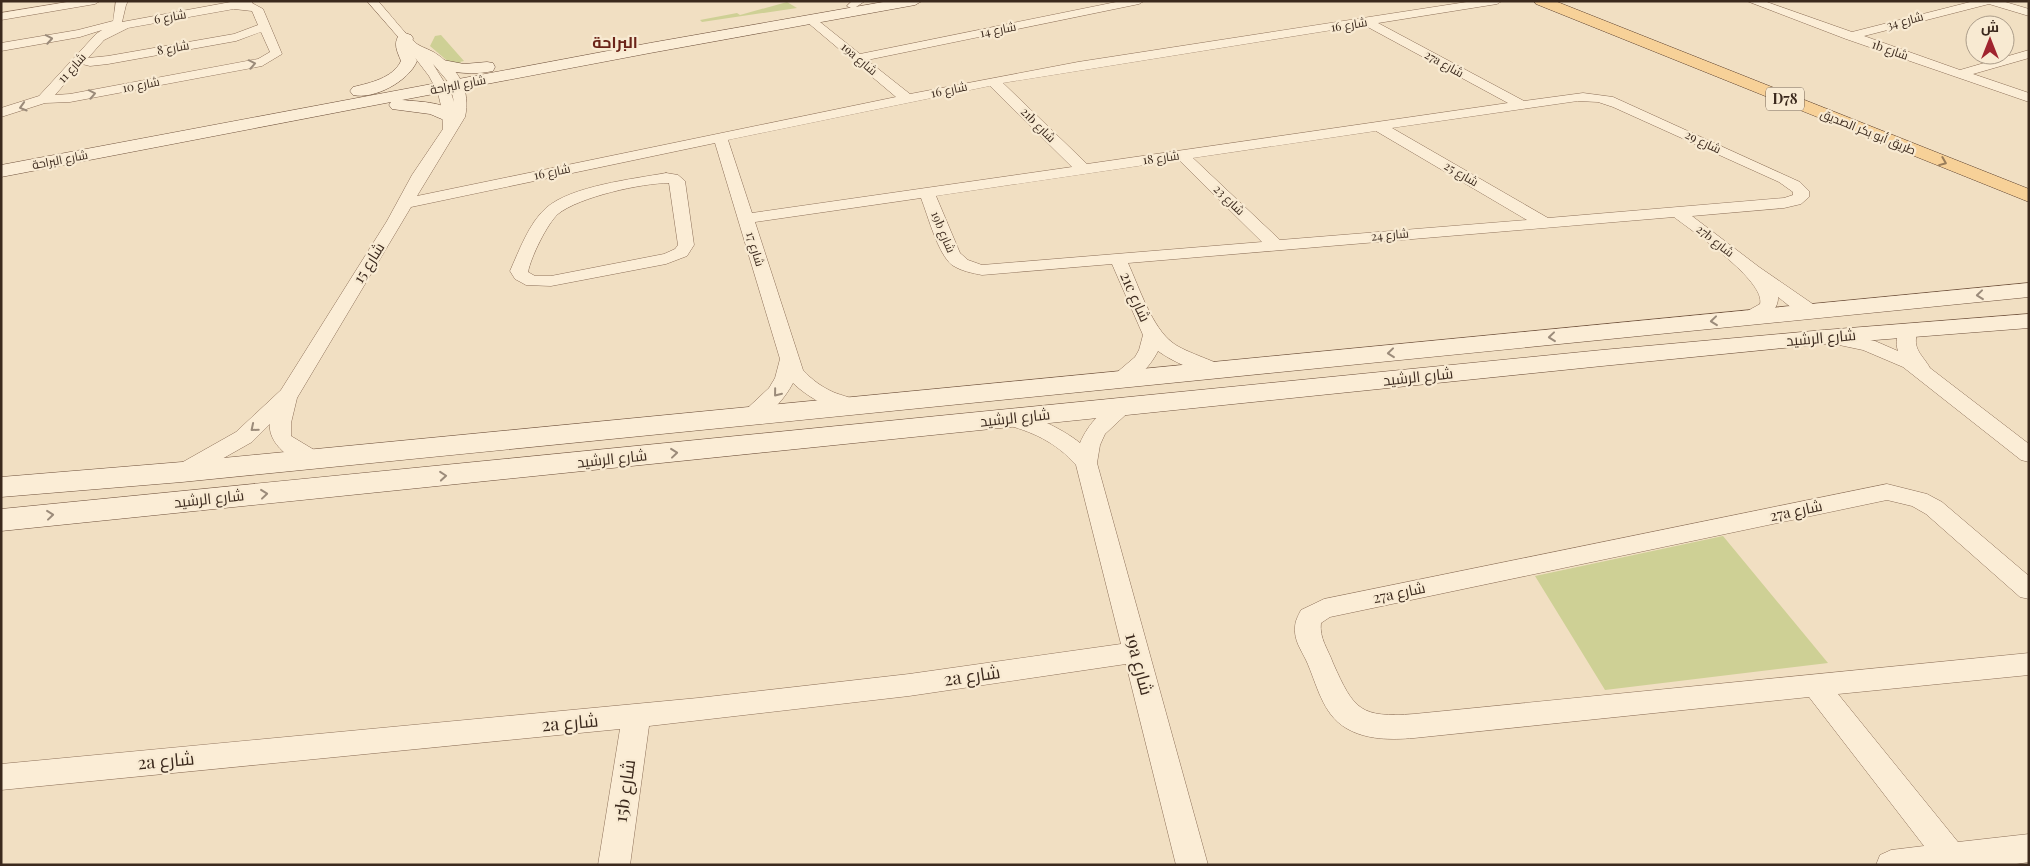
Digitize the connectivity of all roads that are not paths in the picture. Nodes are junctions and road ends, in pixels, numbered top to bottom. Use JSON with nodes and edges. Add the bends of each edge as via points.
{"nodes":[{"id":1,"x":94,"y":1,"type":"edge"},
{"id":2,"x":247,"y":1,"type":"edge"},
{"id":3,"x":372,"y":1,"type":"edge"},
{"id":4,"x":881,"y":1,"type":"edge"},
{"id":5,"x":915,"y":1,"type":"edge"},
{"id":6,"x":1139,"y":1,"type":"edge"},
{"id":7,"x":1497,"y":1,"type":"edge"},
{"id":8,"x":1540,"y":1,"type":"edge"},
{"id":9,"x":1569,"y":1,"type":"edge"},
{"id":10,"x":1752,"y":1,"type":"edge"},
{"id":11,"x":1989,"y":1,"type":"edge"},
{"id":12,"x":119,"y":2,"type":"edge"},
{"id":13,"x":857,"y":4,"type":"edge"},
{"id":14,"x":234,"y":6,"type":"junction"},
{"id":15,"x":2029,"y":13,"type":"edge"},
{"id":16,"x":1,"y":17,"type":"edge"},
{"id":17,"x":118,"y":20,"type":"junction"},
{"id":18,"x":810,"y":20,"type":"junction"},
{"id":19,"x":1367,"y":22,"type":"junction"},
{"id":20,"x":135,"y":23,"type":"junction"},
{"id":21,"x":265,"y":27,"type":"junction"},
{"id":22,"x":80,"y":33,"type":"junction"},
{"id":23,"x":1850,"y":36,"type":"junction"},
{"id":24,"x":100,"y":37,"type":"junction"},
{"id":25,"x":409,"y":43,"type":"junction"},
{"id":26,"x":1,"y":49,"type":"edge"},
{"id":27,"x":2029,"y":54,"type":"edge"},
{"id":28,"x":857,"y":58,"type":"junction"},
{"id":29,"x":79,"y":60,"type":"junction"},
{"id":30,"x":1,"y":63,"type":"edge"},
{"id":31,"x":1959,"y":74,"type":"junction"},
{"id":32,"x":447,"y":80,"type":"junction"},
{"id":33,"x":993,"y":81,"type":"junction"},
{"id":34,"x":1578,"y":97,"type":"joint"},
{"id":35,"x":2029,"y":98,"type":"edge"},
{"id":36,"x":44,"y":99,"type":"junction"},
{"id":37,"x":907,"y":99,"type":"junction"},
{"id":38,"x":1521,"y":106,"type":"junction"},
{"id":39,"x":1,"y":113,"type":"edge"},
{"id":40,"x":278,"y":115,"type":"junction"},
{"id":41,"x":450,"y":124,"type":"junction"},
{"id":42,"x":1378,"y":126,"type":"junction"},
{"id":43,"x":720,"y":137,"type":"junction"},
{"id":44,"x":1182,"y":155,"type":"junction"},
{"id":45,"x":1,"y":164,"type":"edge"},
{"id":46,"x":1083,"y":169,"type":"junction"},
{"id":47,"x":1,"y":171,"type":"edge"},
{"id":48,"x":2029,"y":181,"type":"edge"},
{"id":49,"x":560,"y":184,"type":"junction"},
{"id":50,"x":927,"y":192,"type":"junction"},
{"id":51,"x":2029,"y":197,"type":"edge"},
{"id":52,"x":1784,"y":202,"type":"joint"},
{"id":53,"x":405,"y":203,"type":"junction"},
{"id":54,"x":1676,"y":211,"type":"junction"},
{"id":55,"x":549,"y":213,"type":"junction"},
{"id":56,"x":745,"y":219,"type":"junction"},
{"id":57,"x":1543,"y":222,"type":"junction"},
{"id":58,"x":1276,"y":245,"type":"junction"},
{"id":59,"x":1118,"y":259,"type":"junction"},
{"id":60,"x":997,"y":269,"type":"joint"},
{"id":61,"x":1753,"y":271,"type":"junction"},
{"id":62,"x":2029,"y":290,"type":"edge"},
{"id":63,"x":1813,"y":312,"type":"junction"},
{"id":64,"x":1749,"y":318,"type":"junction"},
{"id":65,"x":2029,"y":321,"type":"edge"},
{"id":66,"x":1909,"y":331,"type":"junction"},
{"id":67,"x":1152,"y":335,"type":"junction"},
{"id":68,"x":1824,"y":337,"type":"junction"},
{"id":69,"x":1602,"y":358,"type":"junction"},
{"id":70,"x":789,"y":360,"type":"junction"},
{"id":71,"x":1218,"y":369,"type":"junction"},
{"id":72,"x":1922,"y":370,"type":"junction"},
{"id":73,"x":1119,"y":379,"type":"junction"},
{"id":74,"x":289,"y":394,"type":"junction"},
{"id":75,"x":852,"y":406,"type":"junction"},
{"id":76,"x":1124,"y":407,"type":"junction"},
{"id":77,"x":750,"y":416,"type":"junction"},
{"id":78,"x":1010,"y":419,"type":"junction"},
{"id":79,"x":2027,"y":452,"type":"edge"},
{"id":80,"x":313,"y":459,"type":"junction"},
{"id":81,"x":1086,"y":463,"type":"junction"},
{"id":82,"x":182,"y":472,"type":"junction"},
{"id":83,"x":9,"y":489,"type":"edge"},
{"id":84,"x":1,"y":520,"type":"edge"},
{"id":85,"x":2029,"y":590,"type":"edge"},
{"id":86,"x":1136,"y":652,"type":"junction"},
{"id":87,"x":2029,"y":664,"type":"edge"},
{"id":88,"x":1814,"y":685,"type":"junction"},
{"id":89,"x":636,"y":717,"type":"junction"},
{"id":90,"x":1,"y":777,"type":"edge"},
{"id":91,"x":2029,"y":848,"type":"edge"},
{"id":92,"x":1952,"y":858,"type":"junction"},
{"id":93,"x":614,"y":865,"type":"edge"},
{"id":94,"x":1192,"y":865,"type":"edge"},
{"id":95,"x":1891,"y":865,"type":"edge"}],
"edges":[{"from":1,"to":16,"type":"street"},
{"from":2,"to":14,"type":"street"},
{"from":3,"to":25,"type":"street","name":"شارع 15"},
{"from":4,"to":13,"type":"main road"},
{"from":5,"to":18,"type":"main road","name":"شارع البراحة"},
{"from":6,"to":28,"type":"street","name":"شارع 14"},
{"from":7,"to":19,"type":"street","name":"شارع 16"},
{"from":8,"to":51,"type":"main road","name":"طريق أبو بكر الصديق","number":"D78","one_way":true},
{"from":9,"to":48,"type":"main road","name":"طريق أبو بكر الصديق","number":"D78"},
{"from":10,"to":23,"type":"street","name":"1b شارع"},
{"from":11,"to":15,"type":"street"},
{"from":11,"to":23,"type":"street","name":"شارع 34"},
{"from":12,"to":17,"type":"street"},
{"from":13,"to":32,"type":"main road","via":[[563,58],[458,68]]},
{"from":14,"to":20,"type":"street","name":"شارع 6"},
{"from":14,"to":21,"type":"street","via":[[255,8]]},
{"from":17,"to":20,"type":"street","name":"شارع 6"},
{"from":17,"to":22,"type":"street"},
{"from":18,"to":28,"type":"street","name":"19a شارع"},
{"from":18,"to":32,"type":"main road","name":"شارع البراحة"},
{"from":19,"to":33,"type":"street","name":"شارع 16"},
{"from":19,"to":38,"type":"street","name":"27a شارع"},
{"from":20,"to":24,"type":"street","name":"شارع 6"},
{"from":21,"to":29,"type":"street","name":"شارع 8","via":[[236,37],[108,60]]},
{"from":36,"to":21,"type":"street","name":"شارع 10","one_way":true,"via":[[70,98],[256,63],[276,54]]},
{"from":22,"to":24,"type":"street"},
{"from":26,"to":22,"type":"street","one_way":true},
{"from":23,"to":31,"type":"street","name":"1b شارع"},
{"from":24,"to":29,"type":"street","name":"شارع 11"},
{"from":25,"to":32,"type":"street","name":"شارع 15"},
{"from":25,"to":40,"type":"main road","via":[[403,48],[408,64],[393,78],[359,91],[300,103]]},
{"from":26,"to":30,"type":"street","via":[[4,55]]},
{"from":27,"to":31,"type":"street"},
{"from":28,"to":37,"type":"street","name":"19a شارع"},
{"from":29,"to":36,"type":"street","name":"شارع 11"},
{"from":31,"to":35,"type":"street","name":"1b شارع"},
{"from":32,"to":40,"type":"main road","name":"شارع البراحة"},
{"from":32,"to":41,"type":"street","name":"شارع 15","via":[[460,92],[462,104],[458,117]]},
{"from":33,"to":37,"type":"street","name":"شارع 16"},
{"from":33,"to":46,"type":"street","name":"21b شارع"},
{"from":34,"to":38,"type":"street","name":"شارع 18"},
{"from":34,"to":52,"type":"street","name":"شارع 29","via":[[1611,101],[1784,179],[1795,185],[1801,197]]},
{"from":36,"to":39,"type":"street","name":"شارع 10","one_way":true},
{"from":37,"to":43,"type":"street","name":"شارع 16"},
{"from":38,"to":42,"type":"street","name":"شارع 18"},
{"from":40,"to":41,"type":"main road","via":[[401,105],[434,109]]},
{"from":40,"to":45,"type":"main road","name":"شارع البراحة"},
{"from":40,"to":47,"type":"main road","name":"شارع البراحة"},
{"from":41,"to":53,"type":"street","name":"شارع 15"},
{"from":42,"to":44,"type":"street","name":"شارع 18"},
{"from":42,"to":57,"type":"street","name":"شارع 25"},
{"from":43,"to":49,"type":"street","name":"شارع 16"},
{"from":43,"to":56,"type":"street","name":"شارع 17"},
{"from":44,"to":46,"type":"street","name":"شارع 18"},
{"from":44,"to":58,"type":"street","name":"شارع 23"},
{"from":46,"to":50,"type":"street","name":"شارع 18"},
{"from":49,"to":53,"type":"street","name":"شارع 16"},
{"from":49,"to":55,"type":"street","via":[[552,192]]},
{"from":49,"to":55,"type":"street","via":[[560,205]]},
{"from":49,"to":55,"type":"street","via":[[673,178],[677,181],[685,248],[678,255],[666,259],[551,281],[532,281],[520,275],[519,271]]},
{"from":50,"to":56,"type":"street","name":"شارع 18"},
{"from":50,"to":60,"type":"street","name":"19b شارع","via":[[952,256],[968,267]]},
{"from":52,"to":54,"type":"street","name":"شارع 24"},
{"from":53,"to":74,"type":"street","name":"شارع 15"},
{"from":54,"to":57,"type":"street","name":"شارع 24"},
{"from":54,"to":61,"type":"street","name":"27b شارع"},
{"from":56,"to":70,"type":"street","name":"شارع 17"},
{"from":57,"to":58,"type":"street","name":"شارع 24"},
{"from":58,"to":59,"type":"street","name":"شارع 24"},
{"from":59,"to":60,"type":"street","name":"شارع 24"},
{"from":59,"to":67,"type":"street","name":"21c شارع"},
{"from":61,"to":63,"type":"street","name":"27b شارع"},
{"from":61,"to":64,"type":"street","name":"27b شارع","via":[[1771,301],[1768,308]]},
{"from":62,"to":63,"type":"main road","name":"شارع الرشيد","one_way":true},
{"from":63,"to":64,"type":"main road","name":"شارع الرشيد"},
{"from":63,"to":69,"type":"main road","via":[[1814,320],[1809,327],[1799,331]]},
{"from":64,"to":71,"type":"main road","name":"شارع الرشيد","one_way":true},
{"from":65,"to":66,"type":"main road","name":"شارع الرشيد"},
{"from":66,"to":68,"type":"main road","name":"شارع الرشيد"},
{"from":66,"to":72,"type":"street","via":[[1906,348]]},
{"from":67,"to":71,"type":"street","name":"21c شارع","via":[[1171,352]]},
{"from":67,"to":73,"type":"street","name":"21c شارع","via":[[1147,354],[1140,364]]},
{"from":68,"to":69,"type":"main road","name":"شارع الرشيد"},
{"from":68,"to":72,"type":"street","via":[[1882,350]]},
{"from":69,"to":76,"type":"main road","name":"شارع الرشيد"},
{"from":70,"to":75,"type":"street","name":"شارع 17","via":[[794,372],[809,388]]},
{"from":70,"to":77,"type":"street","one_way":true,"via":[[784,383],[776,395]]},
{"from":71,"to":73,"type":"main road","name":"شارع الرشيد"},
{"from":72,"to":79,"type":"street"},
{"from":73,"to":75,"type":"main road","name":"شارع الرشيد"},
{"from":74,"to":80,"type":"street","name":"شارع 15","via":[[278,427],[279,435],[283,442]]},
{"from":74,"to":82,"type":"street","name":"شارع 15","one_way":true,"via":[[244,437]]},
{"from":75,"to":77,"type":"main road","name":"شارع الرشيد"},
{"from":76,"to":78,"type":"main road","name":"شارع الرشيد"},
{"from":76,"to":81,"type":"street","name":"19a شارع","via":[[1095,431]]},
{"from":77,"to":80,"type":"main road","name":"شارع الرشيد"},
{"from":78,"to":81,"type":"street","name":"19a شارع","via":[[1055,434],[1078,452]]},
{"from":84,"to":78,"type":"main road","name":"شارع الرشيد","one_way":true,"via":[[402,489]]},
{"from":80,"to":82,"type":"main road","name":"شارع الرشيد"},
{"from":81,"to":86,"type":"street","name":"19a شارع"},
{"from":82,"to":83,"type":"main road","name":"شارع الرشيد"},
{"from":85,"to":88,"type":"street","name":"27a شارع","via":[[1934,508],[1902,494],[1887,492],[1324,609],[1310,617],[1306,631],[1339,704],[1362,723],[1378,727]]},
{"from":86,"to":89,"type":"street","name":"2a شارع"},
{"from":86,"to":94,"type":"street","name":"19a شارع"},
{"from":87,"to":88,"type":"street","name":"27a شارع"},
{"from":88,"to":92,"type":"street"},
{"from":89,"to":90,"type":"street","name":"2a شارع"},
{"from":89,"to":93,"type":"street","name":"15b شارع"},
{"from":91,"to":92,"type":"street"},
{"from":92,"to":95,"type":"street"}]}
